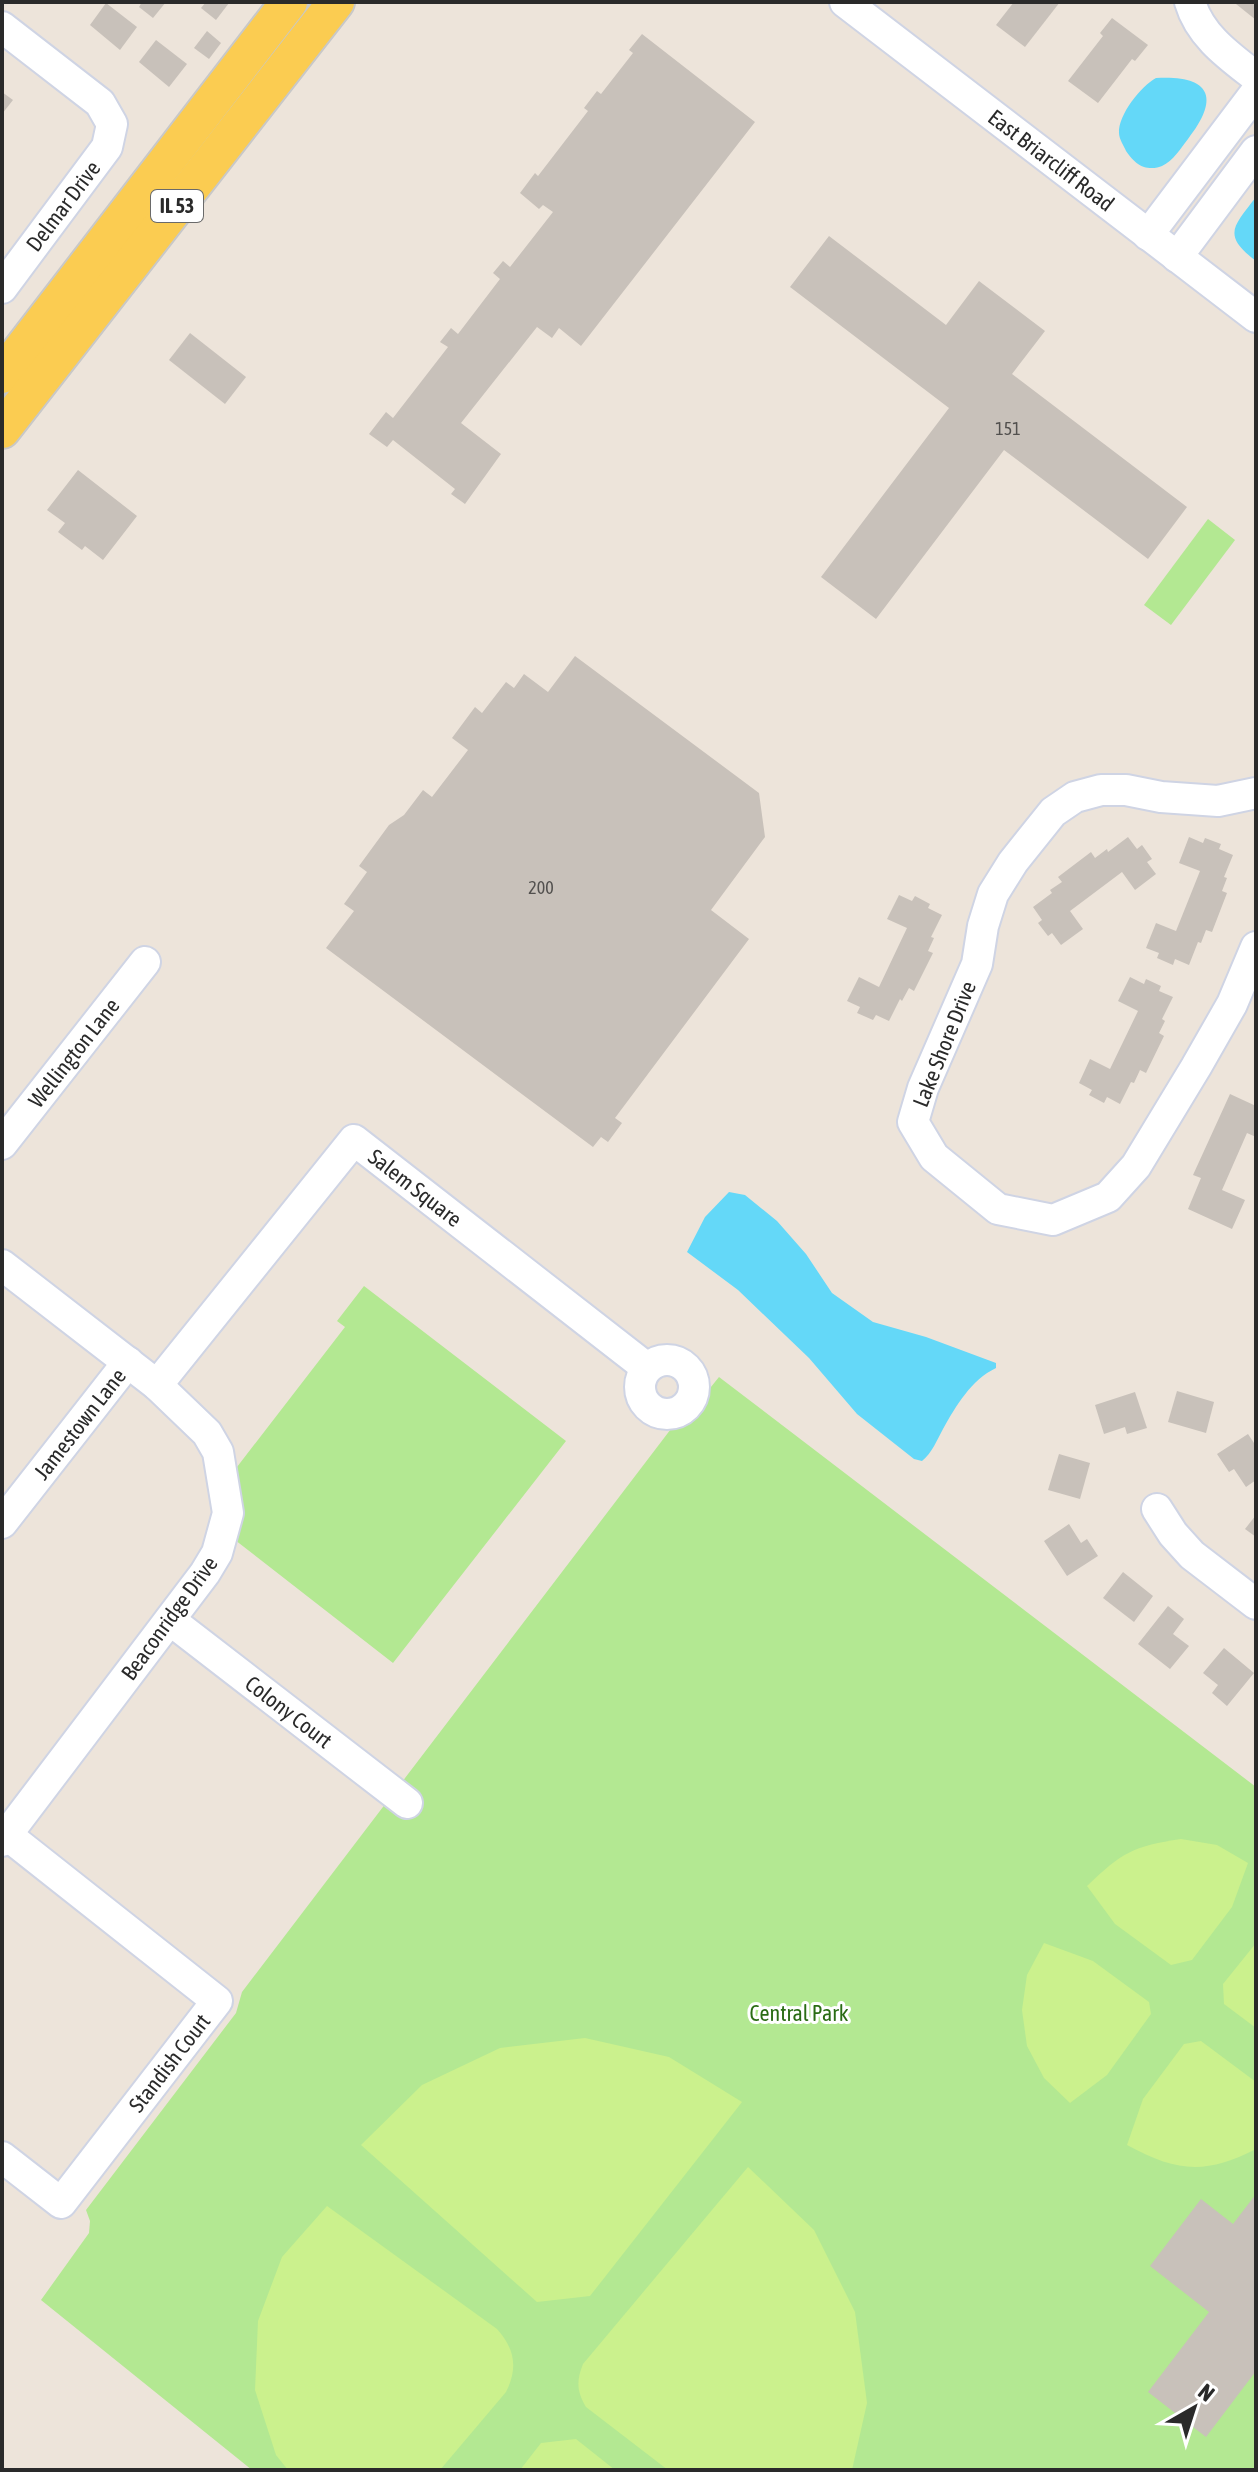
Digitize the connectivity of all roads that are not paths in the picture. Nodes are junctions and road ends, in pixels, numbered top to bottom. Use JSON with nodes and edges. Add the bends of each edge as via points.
{"nodes":[{"id":1,"x":289,"y":2,"type":"edge"},
{"id":2,"x":336,"y":2,"type":"edge"},
{"id":3,"x":845,"y":2,"type":"edge"},
{"id":4,"x":1190,"y":2,"type":"edge"},
{"id":5,"x":2,"y":27,"type":"edge"},
{"id":6,"x":1256,"y":77,"type":"edge"},
{"id":7,"x":1256,"y":92,"type":"edge"},
{"id":8,"x":1256,"y":151,"type":"edge"},
{"id":9,"x":1148,"y":235,"type":"junction"},
{"id":10,"x":1177,"y":257,"type":"junction"},
{"id":11,"x":2,"y":288,"type":"edge"},
{"id":12,"x":1256,"y":317,"type":"edge"},
{"id":13,"x":18,"y":360,"type":"edge"},
{"id":14,"x":2,"y":430,"type":"edge"},
{"id":15,"x":1256,"y":793,"type":"edge"},
{"id":16,"x":1256,"y":947,"type":"edge"},
{"id":17,"x":145,"y":962,"type":"dead end"},
{"id":18,"x":2,"y":1144,"type":"edge"},
{"id":19,"x":2,"y":1265,"type":"edge"},
{"id":20,"x":128,"y":1362,"type":"junction"},
{"id":21,"x":647,"y":1368,"type":"dead end"},
{"id":22,"x":157,"y":1385,"type":"junction"},
{"id":23,"x":1157,"y":1509,"type":"dead end"},
{"id":24,"x":2,"y":1523,"type":"edge"},
{"id":25,"x":1256,"y":1604,"type":"edge"},
{"id":26,"x":170,"y":1620,"type":"junction"},
{"id":27,"x":407,"y":1803,"type":"dead end"},
{"id":28,"x":7,"y":1829,"type":"edge"},
{"id":29,"x":2,"y":2157,"type":"edge"}],
"edges":[{"from":1,"to":13,"type":"main road","number":"IL 53"},
{"from":2,"to":13,"type":"main road","number":"IL 53"},
{"from":3,"to":9,"type":"street","name":"East Briarcliff Road"},
{"from":4,"to":6,"type":"street","via":[[1203,30]]},
{"from":5,"to":11,"type":"street","name":"Delmar Drive","via":[[100,103],[112,124],[107,147]]},
{"from":7,"to":9,"type":"street"},
{"from":8,"to":10,"type":"street"},
{"from":9,"to":10,"type":"street","name":"East Briarcliff Road"},
{"from":10,"to":12,"type":"street","name":"East Briarcliff Road"},
{"from":13,"to":14,"type":"main road","number":"IL 53"},
{"from":15,"to":16,"type":"street","name":"Lake Shore Drive","via":[[1218,801],[1101,790],[1075,797],[1044,820],[993,894],[977,964],[913,1122],[934,1157],[998,1209],[1053,1220],[1108,1197],[1136,1166],[1196,1067],[1232,1004]]},
{"from":17,"to":18,"type":"street","name":"Wellington Lane"},
{"from":19,"to":20,"type":"street","name":"Beaconridge Drive"},
{"from":20,"to":22,"type":"street","name":"Beaconridge Drive"},
{"from":20,"to":24,"type":"street","name":"Jamestown Lane"},
{"from":21,"to":22,"type":"street","name":"Salem Square","via":[[354,1140]]},
{"from":22,"to":26,"type":"street","name":"Beaconridge Drive","via":[[207,1433],[218,1452],[228,1506],[217,1553]]},
{"from":23,"to":25,"type":"street","via":[[1192,1555]]},
{"from":26,"to":27,"type":"street","name":"Colony Court"},
{"from":26,"to":28,"type":"street","name":"Beaconridge Drive"},
{"from":28,"to":29,"type":"street","name":"Standish Court","via":[[217,2001],[61,2203]]}]}
